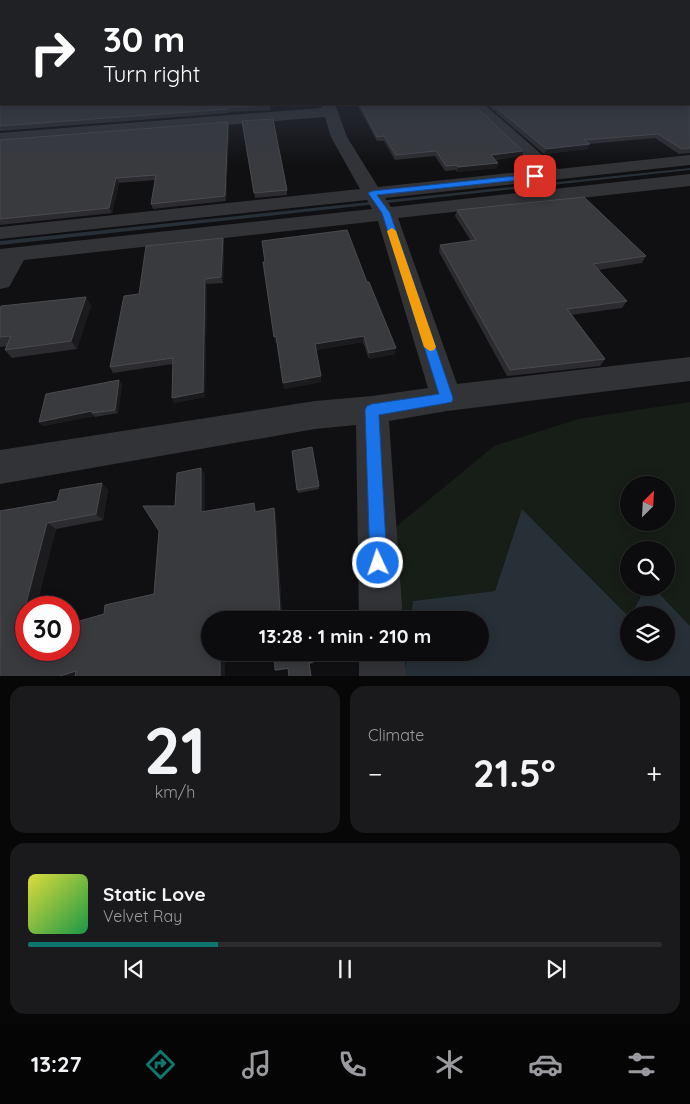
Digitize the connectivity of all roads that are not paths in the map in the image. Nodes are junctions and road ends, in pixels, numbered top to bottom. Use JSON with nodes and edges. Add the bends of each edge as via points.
{"nodes":[{"id":1,"x":477,"y":105,"type":"edge"},
{"id":2,"x":329,"y":108,"type":"edge"},
{"id":3,"x":0,"y":138,"type":"edge"},
{"id":4,"x":690,"y":160,"type":"edge"},
{"id":5,"x":553,"y":174,"type":"junction"},
{"id":6,"x":690,"y":180,"type":"edge"},
{"id":7,"x":379,"y":203,"type":"junction"},
{"id":8,"x":0,"y":233,"type":"edge"},
{"id":9,"x":8,"y":256,"type":"edge"},
{"id":10,"x":0,"y":281,"type":"edge"},
{"id":11,"x":690,"y":368,"type":"edge"},
{"id":12,"x":447,"y":398,"type":"junction"},
{"id":13,"x":372,"y":410,"type":"junction"},
{"id":14,"x":0,"y":467,"type":"edge"},
{"id":15,"x":381,"y":611,"type":"edge"},
{"id":16,"x":382,"y":661,"type":"edge"},
{"id":17,"x":382,"y":676,"type":"edge"}],
"edges":[{"from":1,"to":5,"type":"street"},
{"from":2,"to":3,"type":"street"},
{"from":2,"to":7,"type":"street","via":[[339,137]]},
{"from":4,"to":5,"type":"street"},
{"from":5,"to":7,"type":"street"},
{"from":6,"to":7,"type":"street"},
{"from":7,"to":8,"type":"street"},
{"from":7,"to":9,"type":"street"},
{"from":7,"to":12,"type":"street"},
{"from":9,"to":10,"type":"street"},
{"from":11,"to":12,"type":"street"},
{"from":12,"to":13,"type":"street"},
{"from":13,"to":14,"type":"street","via":[[315,415]]},
{"from":13,"to":15,"type":"street"},
{"from":16,"to":17,"type":"street"}]}
